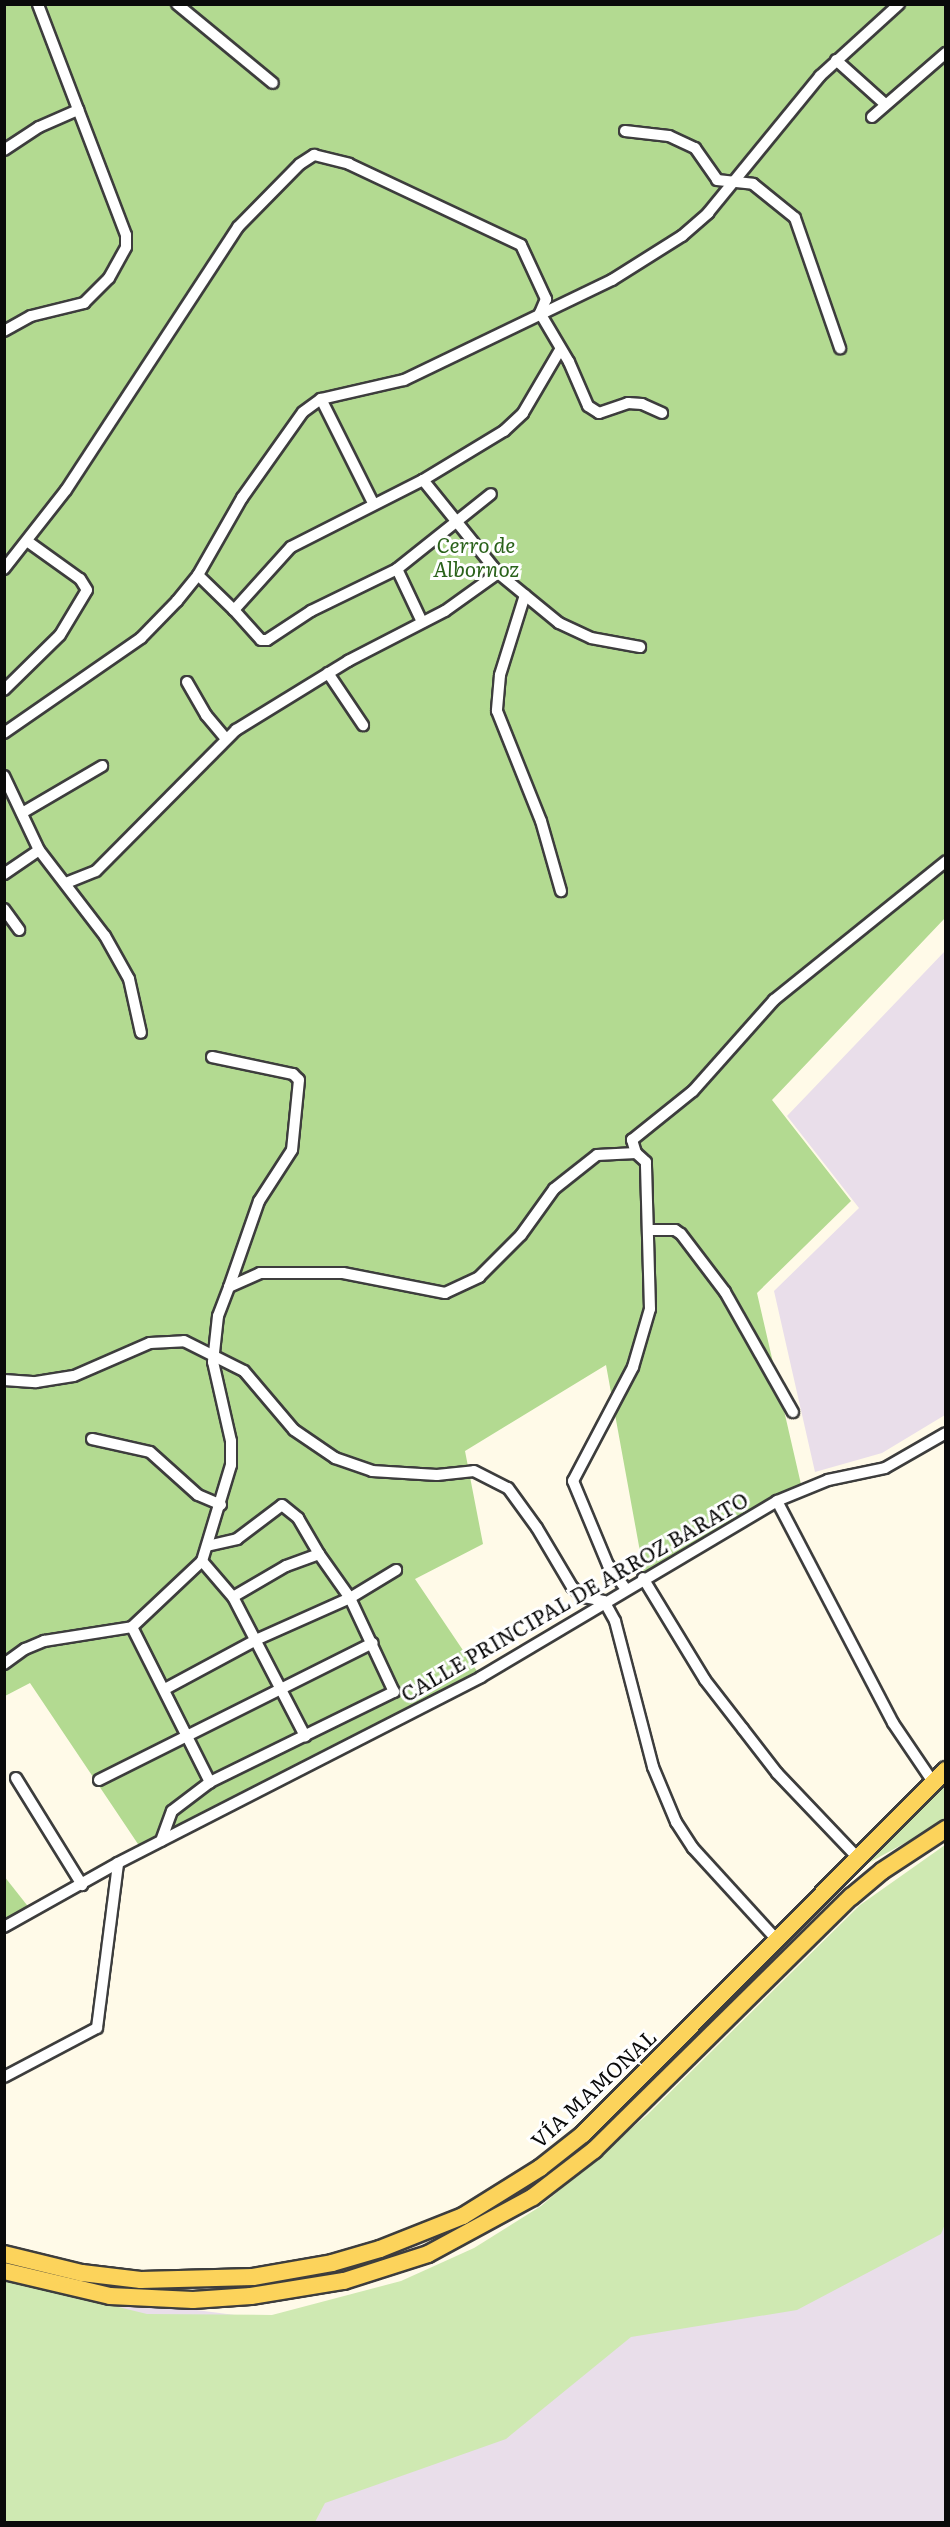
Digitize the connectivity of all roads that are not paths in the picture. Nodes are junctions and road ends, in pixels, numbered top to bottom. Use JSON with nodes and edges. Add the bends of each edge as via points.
{"nodes":[{"id":1,"x":38,"y":4,"type":"edge"},
{"id":2,"x":177,"y":4,"type":"edge"},
{"id":3,"x":899,"y":4,"type":"edge"},
{"id":4,"x":884,"y":9,"type":"edge"},
{"id":5,"x":945,"y":53,"type":"edge"},
{"id":6,"x":836,"y":60,"type":"junction"},
{"id":7,"x":273,"y":83,"type":"dead end"},
{"id":8,"x":884,"y":103,"type":"junction"},
{"id":9,"x":78,"y":110,"type":"junction"},
{"id":10,"x":872,"y":117,"type":"dead end"},
{"id":11,"x":625,"y":132,"type":"dead end"},
{"id":12,"x":4,"y":150,"type":"edge"},
{"id":13,"x":733,"y":184,"type":"junction"},
{"id":14,"x":540,"y":313,"type":"junction"},
{"id":15,"x":4,"y":331,"type":"edge"},
{"id":16,"x":840,"y":348,"type":"dead end"},
{"id":17,"x":560,"y":350,"type":"junction"},
{"id":18,"x":321,"y":399,"type":"junction"},
{"id":19,"x":662,"y":413,"type":"dead end"},
{"id":20,"x":423,"y":480,"type":"junction"},
{"id":21,"x":491,"y":494,"type":"dead end"},
{"id":22,"x":373,"y":503,"type":"junction"},
{"id":23,"x":455,"y":519,"type":"junction"},
{"id":24,"x":27,"y":541,"type":"junction"},
{"id":25,"x":4,"y":569,"type":"edge"},
{"id":26,"x":398,"y":569,"type":"junction"},
{"id":27,"x":498,"y":573,"type":"junction"},
{"id":28,"x":198,"y":575,"type":"junction"},
{"id":29,"x":525,"y":595,"type":"junction"},
{"id":30,"x":234,"y":610,"type":"junction"},
{"id":31,"x":422,"y":622,"type":"junction"},
{"id":32,"x":640,"y":646,"type":"dead end"},
{"id":33,"x":328,"y":674,"type":"junction"},
{"id":34,"x":187,"y":682,"type":"dead end"},
{"id":35,"x":4,"y":690,"type":"edge"},
{"id":36,"x":363,"y":725,"type":"dead end"},
{"id":37,"x":4,"y":732,"type":"edge"},
{"id":38,"x":226,"y":739,"type":"junction"},
{"id":39,"x":102,"y":766,"type":"dead end"},
{"id":40,"x":4,"y":776,"type":"edge"},
{"id":41,"x":22,"y":813,"type":"junction"},
{"id":42,"x":39,"y":850,"type":"junction"},
{"id":43,"x":945,"y":861,"type":"edge"},
{"id":44,"x":4,"y":873,"type":"edge"},
{"id":45,"x":66,"y":883,"type":"junction"},
{"id":46,"x":561,"y":891,"type":"dead end"},
{"id":47,"x":4,"y":909,"type":"edge"},
{"id":48,"x":19,"y":930,"type":"dead end"},
{"id":49,"x":141,"y":1033,"type":"dead end"},
{"id":50,"x":212,"y":1057,"type":"dead end"},
{"id":51,"x":636,"y":1152,"type":"junction"},
{"id":52,"x":649,"y":1230,"type":"junction"},
{"id":53,"x":229,"y":1287,"type":"junction"},
{"id":54,"x":213,"y":1353,"type":"junction"},
{"id":55,"x":4,"y":1380,"type":"edge"},
{"id":56,"x":793,"y":1412,"type":"dead end"},
{"id":57,"x":945,"y":1432,"type":"edge"},
{"id":58,"x":92,"y":1439,"type":"dead end"},
{"id":59,"x":777,"y":1501,"type":"junction"},
{"id":60,"x":221,"y":1505,"type":"junction"},
{"id":61,"x":207,"y":1546,"type":"junction"},
{"id":62,"x":319,"y":1554,"type":"junction"},
{"id":63,"x":202,"y":1561,"type":"junction"},
{"id":64,"x":396,"y":1570,"type":"dead end"},
{"id":65,"x":643,"y":1578,"type":"junction"},
{"id":66,"x":625,"y":1588,"type":"junction"},
{"id":67,"x":234,"y":1597,"type":"junction"},
{"id":68,"x":350,"y":1598,"type":"junction"},
{"id":69,"x":604,"y":1601,"type":"junction"},
{"id":70,"x":132,"y":1627,"type":"junction"},
{"id":71,"x":258,"y":1639,"type":"junction"},
{"id":72,"x":373,"y":1643,"type":"junction"},
{"id":73,"x":4,"y":1665,"type":"edge"},
{"id":74,"x":280,"y":1687,"type":"junction"},
{"id":75,"x":165,"y":1689,"type":"junction"},
{"id":76,"x":186,"y":1733,"type":"junction"},
{"id":77,"x":305,"y":1736,"type":"junction"},
{"id":78,"x":945,"y":1770,"type":"edge"},
{"id":79,"x":16,"y":1778,"type":"dead end"},
{"id":80,"x":99,"y":1780,"type":"dead end"},
{"id":81,"x":210,"y":1782,"type":"junction"},
{"id":82,"x":933,"y":1782,"type":"junction"},
{"id":83,"x":945,"y":1829,"type":"edge"},
{"id":84,"x":161,"y":1841,"type":"junction"},
{"id":85,"x":859,"y":1859,"type":"junction"},
{"id":86,"x":118,"y":1863,"type":"junction"},
{"id":87,"x":82,"y":1885,"type":"junction"},
{"id":88,"x":4,"y":1928,"type":"edge"},
{"id":89,"x":777,"y":1940,"type":"junction"},
{"id":90,"x":4,"y":2077,"type":"edge"},
{"id":91,"x":4,"y":2254,"type":"edge"},
{"id":92,"x":4,"y":2271,"type":"edge"}],
"edges":[{"from":1,"to":9,"type":"street"},
{"from":2,"to":7,"type":"street"},
{"from":3,"to":4,"type":"street"},
{"from":4,"to":6,"type":"street"},
{"from":5,"to":8,"type":"street"},
{"from":6,"to":8,"type":"street"},
{"from":6,"to":13,"type":"street"},
{"from":8,"to":10,"type":"street"},
{"from":9,"to":12,"type":"street","via":[[39,127]]},
{"from":9,"to":15,"type":"street","via":[[126,235],[126,247],[109,278],[84,303],[31,316]]},
{"from":11,"to":13,"type":"street","via":[[669,136],[695,148],[713,177]]},
{"from":13,"to":14,"type":"street","via":[[682,236],[612,280]]},
{"from":13,"to":16,"type":"street","via":[[753,184],[795,218]]},
{"from":14,"to":17,"type":"street"},
{"from":14,"to":18,"type":"street","via":[[404,380]]},
{"from":14,"to":24,"type":"street","via":[[546,299],[521,245],[330,156],[308,158],[238,227],[66,490]]},
{"from":17,"to":19,"type":"street","via":[[592,410],[599,412],[627,403]]},
{"from":17,"to":20,"type":"street","via":[[524,413],[504,431]]},
{"from":18,"to":22,"type":"street"},
{"from":18,"to":28,"type":"street","via":[[303,412],[242,498]]},
{"from":20,"to":22,"type":"street"},
{"from":20,"to":23,"type":"street"},
{"from":21,"to":23,"type":"street"},
{"from":22,"to":30,"type":"street","via":[[291,547]]},
{"from":23,"to":26,"type":"street"},
{"from":23,"to":27,"type":"street"},
{"from":24,"to":25,"type":"street"},
{"from":24,"to":35,"type":"street","via":[[80,579],[87,590],[60,635]]},
{"from":26,"to":30,"type":"street","via":[[311,611],[267,640],[261,640]]},
{"from":26,"to":31,"type":"street"},
{"from":27,"to":29,"type":"street"},
{"from":27,"to":31,"type":"street"},
{"from":28,"to":30,"type":"street"},
{"from":28,"to":37,"type":"street","via":[[141,638]]},
{"from":29,"to":32,"type":"street","via":[[560,623],[591,638]]},
{"from":29,"to":46,"type":"street","via":[[500,675],[497,711],[541,820]]},
{"from":31,"to":33,"type":"street"},
{"from":33,"to":36,"type":"street"},
{"from":33,"to":38,"type":"street"},
{"from":34,"to":38,"type":"street"},
{"from":38,"to":45,"type":"street","via":[[177,794],[96,871]]},
{"from":39,"to":41,"type":"street"},
{"from":40,"to":41,"type":"street"},
{"from":41,"to":42,"type":"street"},
{"from":42,"to":44,"type":"street"},
{"from":42,"to":45,"type":"street","via":[[57,878]]},
{"from":43,"to":51,"type":"street","via":[[774,1000],[693,1091],[632,1140]]},
{"from":45,"to":49,"type":"street","via":[[105,936],[129,979]]},
{"from":47,"to":48,"type":"street"},
{"from":50,"to":53,"type":"street","via":[[293,1074],[299,1080],[292,1150],[259,1201]]},
{"from":51,"to":52,"type":"street","via":[[646,1162]]},
{"from":51,"to":53,"type":"street","via":[[597,1155],[554,1189],[521,1235],[479,1277],[445,1293],[344,1273],[260,1274]]},
{"from":52,"to":56,"type":"street","via":[[675,1230],[681,1234],[725,1292]]},
{"from":52,"to":66,"type":"street","via":[[650,1310],[633,1367],[573,1481],[608,1565]]},
{"from":53,"to":54,"type":"street","via":[[218,1316]]},
{"from":54,"to":55,"type":"street","via":[[184,1341],[165,1340],[74,1376],[36,1382]]},
{"from":54,"to":60,"type":"street","via":[[231,1441],[231,1465]]},
{"from":54,"to":69,"type":"street","via":[[244,1371],[294,1430],[354,1467],[416,1474],[463,1470],[494,1479],[523,1507],[572,1587],[584,1597]]},
{"from":57,"to":59,"type":"street","name":"CALLE PRINCIPAL DE ARROZ BARATO","via":[[885,1468],[828,1480]]},
{"from":58,"to":60,"type":"street","via":[[150,1452],[198,1495]]},
{"from":59,"to":65,"type":"street","name":"CALLE PRINCIPAL DE ARROZ BARATO"},
{"from":59,"to":82,"type":"street","via":[[893,1723]]},
{"from":60,"to":61,"type":"street"},
{"from":61,"to":62,"type":"street","via":[[237,1539],[282,1505],[298,1518]]},
{"from":61,"to":63,"type":"street"},
{"from":62,"to":67,"type":"street","via":[[286,1566]]},
{"from":62,"to":68,"type":"street"},
{"from":63,"to":67,"type":"street"},
{"from":63,"to":70,"type":"street"},
{"from":64,"to":68,"type":"street"},
{"from":65,"to":66,"type":"street","name":"CALLE PRINCIPAL DE ARROZ BARATO"},
{"from":65,"to":85,"type":"street","via":[[705,1680],[777,1773]]},
{"from":66,"to":69,"type":"street","name":"CALLE PRINCIPAL DE ARROZ BARATO"},
{"from":67,"to":71,"type":"street"},
{"from":68,"to":71,"type":"street"},
{"from":68,"to":72,"type":"street"},
{"from":69,"to":84,"type":"street","name":"CALLE PRINCIPAL DE ARROZ BARATO","via":[[481,1677]]},
{"from":69,"to":89,"type":"street","via":[[615,1621],[659,1785],[676,1822],[693,1848]]},
{"from":70,"to":73,"type":"street","via":[[44,1641],[24,1648]]},
{"from":70,"to":75,"type":"street"},
{"from":71,"to":74,"type":"street"},
{"from":71,"to":75,"type":"street"},
{"from":72,"to":74,"type":"street"},
{"from":72,"to":77,"type":"street","via":[[394,1692]]},
{"from":74,"to":76,"type":"street"},
{"from":74,"to":77,"type":"street"},
{"from":75,"to":76,"type":"street"},
{"from":76,"to":80,"type":"street"},
{"from":76,"to":81,"type":"street"},
{"from":77,"to":81,"type":"street"},
{"from":78,"to":82,"type":"main road","name":"VÍA MAMONAL"},
{"from":79,"to":87,"type":"street"},
{"from":81,"to":84,"type":"street","via":[[172,1811]]},
{"from":82,"to":85,"type":"main road","name":"VÍA MAMONAL"},
{"from":83,"to":92,"type":"main road","name":"VÍA MAMONAL","via":[[882,1870],[851,1897],[594,2150],[533,2197],[439,2249],[344,2281],[250,2296],[193,2300],[110,2296]]},
{"from":84,"to":86,"type":"street","name":"CALLE PRINCIPAL DE ARROZ BARATO"},
{"from":85,"to":89,"type":"main road","name":"VÍA MAMONAL"},
{"from":86,"to":87,"type":"street","name":"CALLE PRINCIPAL DE ARROZ BARATO"},
{"from":86,"to":90,"type":"street","via":[[97,2028]]},
{"from":87,"to":88,"type":"street","name":"CALLE PRINCIPAL DE ARROZ BARATO"},
{"from":89,"to":91,"type":"main road","name":"VÍA MAMONAL","via":[[582,2134],[495,2198],[425,2233],[332,2263],[253,2277],[213,2279],[141,2280],[82,2273]]}]}
